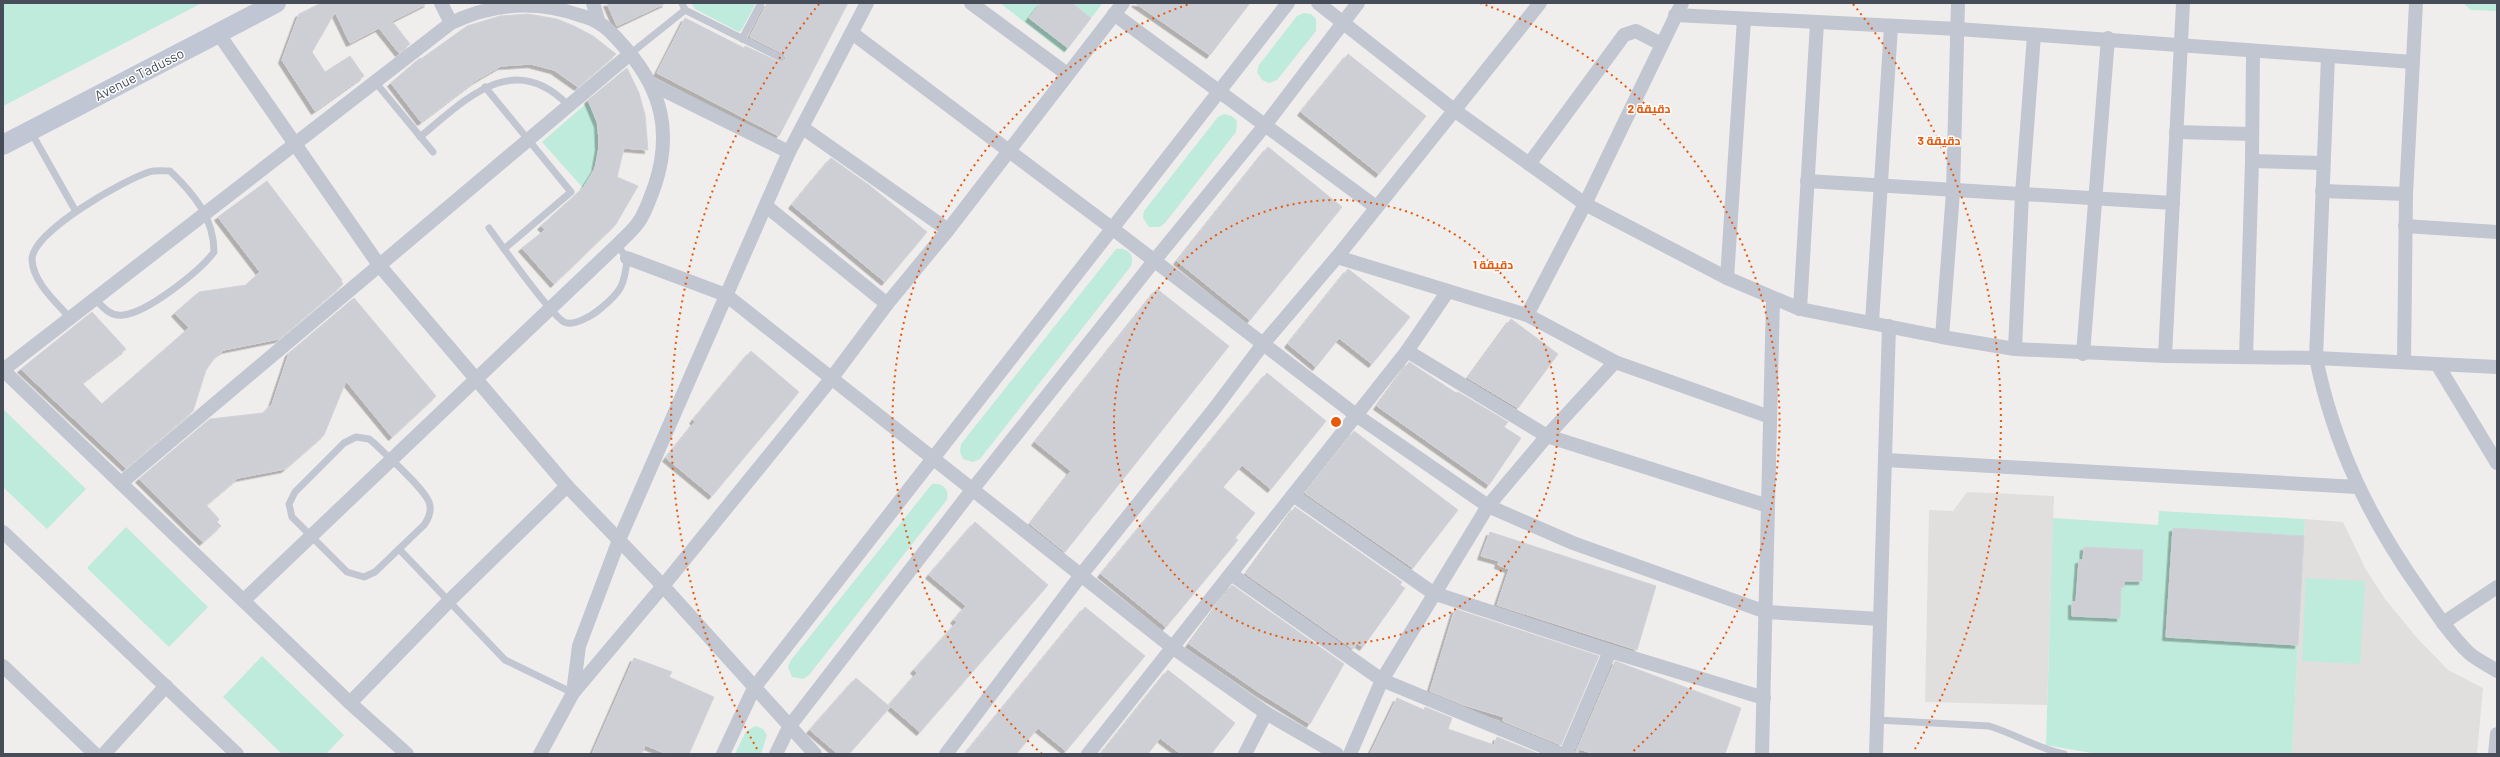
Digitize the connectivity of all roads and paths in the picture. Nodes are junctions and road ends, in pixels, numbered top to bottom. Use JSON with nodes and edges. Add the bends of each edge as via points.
{"nodes":[{"id":1,"x":276,"y":3,"type":"edge"},
{"id":2,"x":441,"y":3,"type":"edge"},
{"id":3,"x":593,"y":3,"type":"edge"},
{"id":4,"x":761,"y":3,"type":"edge"},
{"id":5,"x":971,"y":3,"type":"edge"},
{"id":6,"x":1123,"y":3,"type":"edge"},
{"id":7,"x":1288,"y":3,"type":"edge"},
{"id":8,"x":1318,"y":3,"type":"edge"},
{"id":9,"x":1358,"y":3,"type":"edge"},
{"id":10,"x":1540,"y":3,"type":"edge"},
{"id":11,"x":1958,"y":3,"type":"edge"},
{"id":12,"x":2183,"y":3,"type":"edge"},
{"id":13,"x":2416,"y":3,"type":"edge"},
{"id":14,"x":863,"y":4,"type":"edge"},
{"id":15,"x":684,"y":6,"type":"edge"},
{"id":16,"x":1678,"y":9,"type":"edge"},
{"id":17,"x":1114,"y":14,"type":"junction"},
{"id":18,"x":1744,"y":19,"type":"junction"},
{"id":19,"x":452,"y":23,"type":"junction"},
{"id":20,"x":599,"y":23,"type":"junction"},
{"id":21,"x":1342,"y":23,"type":"junction"},
{"id":22,"x":1817,"y":23,"type":"junction"},
{"id":23,"x":1891,"y":27,"type":"junction"},
{"id":24,"x":1958,"y":29,"type":"junction"},
{"id":25,"x":218,"y":33,"type":"junction"},
{"id":26,"x":852,"y":33,"type":"junction"},
{"id":27,"x":2034,"y":35,"type":"junction"},
{"id":28,"x":2108,"y":38,"type":"junction"},
{"id":29,"x":742,"y":39,"type":"junction"},
{"id":30,"x":1661,"y":44,"type":"junction"},
{"id":31,"x":2181,"y":46,"type":"junction"},
{"id":32,"x":2253,"y":51,"type":"junction"},
{"id":33,"x":630,"y":54,"type":"junction"},
{"id":34,"x":2328,"y":56,"type":"junction"},
{"id":35,"x":781,"y":58,"type":"dead end"},
{"id":36,"x":2413,"y":62,"type":"junction"},
{"id":37,"x":1067,"y":74,"type":"junction"},
{"id":38,"x":376,"y":83,"type":"junction"},
{"id":39,"x":651,"y":84,"type":"junction"},
{"id":40,"x":485,"y":87,"type":"junction"},
{"id":41,"x":1219,"y":91,"type":"junction"},
{"id":42,"x":568,"y":105,"type":"junction"},
{"id":43,"x":1454,"y":110,"type":"junction"},
{"id":44,"x":1266,"y":124,"type":"junction"},
{"id":45,"x":803,"y":128,"type":"junction"},
{"id":46,"x":30,"y":130,"type":"junction"},
{"id":47,"x":2176,"y":132,"type":"junction"},
{"id":48,"x":2251,"y":134,"type":"junction"},
{"id":49,"x":420,"y":137,"type":"junction"},
{"id":50,"x":528,"y":139,"type":"junction"},
{"id":51,"x":3,"y":145,"type":"edge"},
{"id":52,"x":294,"y":147,"type":"junction"},
{"id":53,"x":1008,"y":151,"type":"junction"},
{"id":54,"x":433,"y":152,"type":"dead end"},
{"id":55,"x":789,"y":152,"type":"junction"},
{"id":56,"x":2252,"y":161,"type":"junction"},
{"id":57,"x":2323,"y":163,"type":"junction"},
{"id":58,"x":1529,"y":164,"type":"junction"},
{"id":59,"x":1807,"y":181,"type":"junction"},
{"id":60,"x":1880,"y":187,"type":"junction"},
{"id":61,"x":2322,"y":191,"type":"junction"},
{"id":62,"x":1953,"y":192,"type":"junction"},
{"id":63,"x":2022,"y":194,"type":"junction"},
{"id":64,"x":2406,"y":194,"type":"junction"},
{"id":65,"x":2093,"y":199,"type":"junction"},
{"id":66,"x":2173,"y":203,"type":"junction"},
{"id":67,"x":1585,"y":204,"type":"junction"},
{"id":68,"x":766,"y":206,"type":"junction"},
{"id":69,"x":1376,"y":207,"type":"junction"},
{"id":70,"x":75,"y":210,"type":"junction"},
{"id":71,"x":206,"y":214,"type":"junction"},
{"id":72,"x":2405,"y":226,"type":"junction"},
{"id":73,"x":489,"y":228,"type":"dead end"},
{"id":74,"x":1113,"y":229,"type":"junction"},
{"id":75,"x":948,"y":230,"type":"junction"},
{"id":76,"x":2497,"y":232,"type":"edge"},
{"id":77,"x":617,"y":246,"type":"junction"},
{"id":78,"x":504,"y":249,"type":"junction"},
{"id":79,"x":1337,"y":257,"type":"junction"},
{"id":80,"x":627,"y":258,"type":"junction"},
{"id":81,"x":1154,"y":261,"type":"junction"},
{"id":82,"x":379,"y":265,"type":"junction"},
{"id":83,"x":1727,"y":278,"type":"junction"},
{"id":84,"x":1448,"y":291,"type":"junction"},
{"id":85,"x":726,"y":295,"type":"junction"},
{"id":86,"x":95,"y":299,"type":"junction"},
{"id":87,"x":1773,"y":299,"type":"junction"},
{"id":88,"x":887,"y":304,"type":"junction"},
{"id":89,"x":550,"y":308,"type":"junction"},
{"id":90,"x":1800,"y":310,"type":"junction"},
{"id":91,"x":1527,"y":314,"type":"junction"},
{"id":92,"x":70,"y":318,"type":"junction"},
{"id":93,"x":1872,"y":322,"type":"junction"},
{"id":94,"x":1889,"y":326,"type":"junction"},
{"id":95,"x":1942,"y":337,"type":"junction"},
{"id":96,"x":1263,"y":344,"type":"junction"},
{"id":97,"x":2015,"y":349,"type":"junction"},
{"id":98,"x":1407,"y":351,"type":"junction"},
{"id":99,"x":2082,"y":354,"type":"junction"},
{"id":100,"x":2164,"y":356,"type":"junction"},
{"id":101,"x":2246,"y":356,"type":"junction"},
{"id":102,"x":2316,"y":358,"type":"junction"},
{"id":103,"x":1616,"y":362,"type":"junction"},
{"id":104,"x":2404,"y":362,"type":"junction"},
{"id":105,"x":2437,"y":364,"type":"junction"},
{"id":106,"x":2497,"y":367,"type":"edge"},
{"id":107,"x":3,"y":370,"type":"edge"},
{"id":108,"x":475,"y":379,"type":"junction"},
{"id":109,"x":831,"y":380,"type":"junction"},
{"id":110,"x":1356,"y":415,"type":"junction"},
{"id":111,"x":1770,"y":417,"type":"junction"},
{"id":112,"x":1547,"y":436,"type":"junction"},
{"id":113,"x":390,"y":460,"type":"junction"},
{"id":114,"x":933,"y":460,"type":"junction"},
{"id":115,"x":1886,"y":460,"type":"junction"},
{"id":116,"x":2497,"y":463,"type":"edge"},
{"id":117,"x":121,"y":483,"type":"junction"},
{"id":118,"x":568,"y":486,"type":"junction"},
{"id":119,"x":2357,"y":487,"type":"junction"},
{"id":120,"x":972,"y":490,"type":"junction"},
{"id":121,"x":1293,"y":495,"type":"junction"},
{"id":122,"x":1488,"y":506,"type":"junction"},
{"id":123,"x":1768,"y":506,"type":"junction"},
{"id":124,"x":3,"y":532,"type":"edge"},
{"id":125,"x":310,"y":537,"type":"junction"},
{"id":126,"x":619,"y":540,"type":"junction"},
{"id":127,"x":399,"y":549,"type":"junction"},
{"id":128,"x":1231,"y":574,"type":"junction"},
{"id":129,"x":1081,"y":575,"type":"junction"},
{"id":130,"x":663,"y":586,"type":"junction"},
{"id":131,"x":2497,"y":586,"type":"edge"},
{"id":132,"x":1433,"y":593,"type":"junction"},
{"id":133,"x":244,"y":600,"type":"junction"},
{"id":134,"x":449,"y":601,"type":"junction"},
{"id":135,"x":1766,"y":612,"type":"junction"},
{"id":136,"x":1880,"y":619,"type":"junction"},
{"id":137,"x":2443,"y":623,"type":"junction"},
{"id":138,"x":1172,"y":647,"type":"junction"},
{"id":139,"x":1610,"y":651,"type":"junction"},
{"id":140,"x":3,"y":666,"type":"edge"},
{"id":141,"x":2497,"y":670,"type":"edge"},
{"id":142,"x":1382,"y":680,"type":"junction"},
{"id":143,"x":166,"y":686,"type":"junction"},
{"id":144,"x":754,"y":688,"type":"junction"},
{"id":145,"x":573,"y":693,"type":"junction"},
{"id":146,"x":1764,"y":698,"type":"junction"},
{"id":147,"x":350,"y":703,"type":"junction"},
{"id":148,"x":1266,"y":713,"type":"junction"},
{"id":149,"x":1877,"y":720,"type":"junction"},
{"id":150,"x":789,"y":727,"type":"junction"},
{"id":151,"x":2497,"y":734,"type":"edge"},
{"id":152,"x":95,"y":754,"type":"edge"},
{"id":153,"x":104,"y":754,"type":"edge"},
{"id":154,"x":237,"y":754,"type":"edge"},
{"id":155,"x":407,"y":754,"type":"edge"},
{"id":156,"x":540,"y":754,"type":"edge"},
{"id":157,"x":723,"y":754,"type":"edge"},
{"id":158,"x":776,"y":754,"type":"edge"},
{"id":159,"x":815,"y":754,"type":"edge"},
{"id":160,"x":946,"y":754,"type":"edge"},
{"id":161,"x":1088,"y":754,"type":"edge"},
{"id":162,"x":1244,"y":754,"type":"edge"},
{"id":163,"x":1337,"y":754,"type":"edge"},
{"id":164,"x":1350,"y":754,"type":"edge"},
{"id":165,"x":1561,"y":754,"type":"edge"},
{"id":166,"x":1566,"y":754,"type":"edge"},
{"id":167,"x":1762,"y":754,"type":"edge"},
{"id":168,"x":1876,"y":754,"type":"edge"},
{"id":169,"x":2064,"y":754,"type":"edge"},
{"id":170,"x":2495,"y":754,"type":"edge"}],
"edges":[{"from":1,"to":25,"type":"street","name":"Avenue Tadusso"},
{"from":2,"to":19,"type":"street"},
{"from":3,"to":20,"type":"street"},
{"from":4,"to":29,"type":"lane"},
{"from":5,"to":37,"type":"street"},
{"from":6,"to":17,"type":"street"},
{"from":7,"to":41,"type":"street"},
{"from":8,"to":21,"type":"street"},
{"from":9,"to":21,"type":"street"},
{"from":10,"to":43,"type":"street"},
{"from":11,"to":24,"type":"street"},
{"from":12,"to":31,"type":"street"},
{"from":13,"to":36,"type":"street"},
{"from":14,"to":26,"type":"street"},
{"from":15,"to":29,"type":"lane"},
{"from":15,"to":33,"type":"lane"},
{"from":16,"to":18,"type":"street"},
{"from":16,"to":30,"type":"street"},
{"from":17,"to":37,"type":"street"},
{"from":17,"to":41,"type":"street"},
{"from":18,"to":22,"type":"street"},
{"from":18,"to":83,"type":"street"},
{"from":19,"to":20,"type":"street","via":[[475,12],[502,5],[536,4],[565,9]]},
{"from":19,"to":38,"type":"street"},
{"from":20,"to":33,"type":"street"},
{"from":21,"to":43,"type":"street"},
{"from":21,"to":44,"type":"street"},
{"from":22,"to":23,"type":"street"},
{"from":22,"to":59,"type":"street"},
{"from":23,"to":24,"type":"street"},
{"from":23,"to":60,"type":"street"},
{"from":24,"to":27,"type":"street"},
{"from":24,"to":62,"type":"street"},
{"from":25,"to":46,"type":"street","name":"Avenue Tadusso"},
{"from":25,"to":52,"type":"street"},
{"from":26,"to":45,"type":"street"},
{"from":26,"to":53,"type":"street"},
{"from":27,"to":28,"type":"street"},
{"from":27,"to":63,"type":"street"},
{"from":28,"to":31,"type":"street"},
{"from":28,"to":65,"type":"street"},
{"from":29,"to":35,"type":"lane"},
{"from":30,"to":58,"type":"street","via":[[1636,31],[1624,35]]},
{"from":30,"to":67,"type":"street"},
{"from":31,"to":32,"type":"street"},
{"from":31,"to":47,"type":"street"},
{"from":32,"to":34,"type":"street"},
{"from":32,"to":48,"type":"street"},
{"from":33,"to":39,"type":"street"},
{"from":33,"to":42,"type":"street"},
{"from":34,"to":36,"type":"street"},
{"from":34,"to":57,"type":"street"},
{"from":36,"to":64,"type":"street"},
{"from":37,"to":53,"type":"street"},
{"from":38,"to":49,"type":"lane"},
{"from":38,"to":52,"type":"street"},
{"from":39,"to":55,"type":"street"},
{"from":39,"to":77,"type":"street","via":[[659,104],[662,124],[664,150],[661,166],[637,224]]},
{"from":40,"to":42,"type":"lane","via":[[509,80],[530,82],[550,89]]},
{"from":40,"to":49,"type":"lane"},
{"from":40,"to":50,"type":"lane"},
{"from":41,"to":44,"type":"street"},
{"from":41,"to":74,"type":"street"},
{"from":42,"to":50,"type":"street"},
{"from":43,"to":58,"type":"street"},
{"from":43,"to":69,"type":"street"},
{"from":44,"to":69,"type":"street"},
{"from":44,"to":81,"type":"street"},
{"from":45,"to":55,"type":"street"},
{"from":45,"to":75,"type":"street"},
{"from":46,"to":51,"type":"street","name":"Avenue Tadusso"},
{"from":46,"to":70,"type":"lane"},
{"from":47,"to":48,"type":"street"},
{"from":47,"to":66,"type":"street"},
{"from":48,"to":56,"type":"street"},
{"from":49,"to":54,"type":"lane"},
{"from":50,"to":78,"type":"lane","via":[[571,192]]},
{"from":50,"to":82,"type":"street"},
{"from":52,"to":71,"type":"street"},
{"from":52,"to":82,"type":"street"},
{"from":53,"to":74,"type":"street"},
{"from":53,"to":75,"type":"street"},
{"from":55,"to":68,"type":"street"},
{"from":56,"to":57,"type":"street"},
{"from":56,"to":101,"type":"street"},
{"from":57,"to":61,"type":"street"},
{"from":58,"to":67,"type":"street"},
{"from":59,"to":60,"type":"street"},
{"from":59,"to":90,"type":"street"},
{"from":60,"to":62,"type":"street"},
{"from":60,"to":93,"type":"street"},
{"from":61,"to":64,"type":"street"},
{"from":61,"to":102,"type":"street"},
{"from":62,"to":63,"type":"street"},
{"from":62,"to":95,"type":"street"},
{"from":63,"to":65,"type":"street"},
{"from":63,"to":97,"type":"street"},
{"from":64,"to":72,"type":"street"},
{"from":65,"to":66,"type":"street"},
{"from":65,"to":99,"type":"street"},
{"from":66,"to":100,"type":"street"},
{"from":67,"to":83,"type":"street"},
{"from":67,"to":91,"type":"street"},
{"from":68,"to":85,"type":"street"},
{"from":68,"to":88,"type":"street"},
{"from":69,"to":79,"type":"street"},
{"from":70,"to":71,"type":"lane","via":[[133,179],[161,170],[170,171],[187,187]]},
{"from":70,"to":92,"type":"lane","via":[[36,247],[32,258],[33,267],[42,284]]},
{"from":71,"to":86,"type":"street"},
{"from":71,"to":86,"type":"lane","via":[[213,232],[214,252],[196,271],[151,304],[123,315],[107,312]]},
{"from":72,"to":76,"type":"street"},
{"from":72,"to":104,"type":"street"},
{"from":73,"to":78,"type":"lane"},
{"from":74,"to":81,"type":"street"},
{"from":74,"to":114,"type":"street"},
{"from":75,"to":88,"type":"street"},
{"from":77,"to":80,"type":"lane"},
{"from":77,"to":89,"type":"street"},
{"from":78,"to":89,"type":"lane"},
{"from":79,"to":84,"type":"street"},
{"from":79,"to":96,"type":"street"},
{"from":80,"to":85,"type":"street"},
{"from":80,"to":89,"type":"lane","via":[[625,280],[618,295],[595,313],[569,323],[564,322]]},
{"from":81,"to":96,"type":"street"},
{"from":81,"to":120,"type":"street"},
{"from":82,"to":108,"type":"street"},
{"from":82,"to":117,"type":"street"},
{"from":83,"to":87,"type":"street"},
{"from":84,"to":91,"type":"street"},
{"from":84,"to":98,"type":"street"},
{"from":85,"to":109,"type":"street"},
{"from":85,"to":126,"type":"street"},
{"from":86,"to":92,"type":"street"},
{"from":87,"to":90,"type":"street"},
{"from":87,"to":111,"type":"street"},
{"from":88,"to":109,"type":"street"},
{"from":89,"to":108,"type":"street"},
{"from":90,"to":93,"type":"street"},
{"from":91,"to":103,"type":"street"},
{"from":92,"to":107,"type":"street"},
{"from":93,"to":94,"type":"street"},
{"from":94,"to":95,"type":"street"},
{"from":94,"to":115,"type":"street"},
{"from":95,"to":97,"type":"street"},
{"from":96,"to":110,"type":"street"},
{"from":96,"to":129,"type":"street"},
{"from":97,"to":99,"type":"street"},
{"from":98,"to":110,"type":"street"},
{"from":98,"to":112,"type":"street"},
{"from":99,"to":100,"type":"street"},
{"from":100,"to":101,"type":"street"},
{"from":101,"to":102,"type":"street"},
{"from":102,"to":104,"type":"street"},
{"from":102,"to":119,"type":"street","via":[[2323,391]]},
{"from":103,"to":111,"type":"street"},
{"from":103,"to":112,"type":"street"},
{"from":104,"to":105,"type":"street"},
{"from":105,"to":106,"type":"street"},
{"from":105,"to":116,"type":"street"},
{"from":107,"to":117,"type":"street"},
{"from":108,"to":113,"type":"street"},
{"from":108,"to":118,"type":"street"},
{"from":109,"to":114,"type":"street"},
{"from":109,"to":130,"type":"street"},
{"from":110,"to":121,"type":"street"},
{"from":110,"to":122,"type":"street"},
{"from":111,"to":123,"type":"street"},
{"from":112,"to":122,"type":"street"},
{"from":112,"to":123,"type":"street"},
{"from":113,"to":125,"type":"street"},
{"from":113,"to":125,"type":"lane","via":[[369,439],[356,437],[344,443],[291,497],[289,504],[292,517]]},
{"from":113,"to":127,"type":"lane","via":[[425,495],[430,507],[428,520]]},
{"from":114,"to":120,"type":"street"},
{"from":114,"to":144,"type":"street"},
{"from":115,"to":119,"type":"street"},
{"from":115,"to":136,"type":"street"},
{"from":117,"to":133,"type":"street"},
{"from":118,"to":126,"type":"street"},
{"from":118,"to":134,"type":"street"},
{"from":119,"to":137,"type":"street","via":[[2391,550]]},
{"from":120,"to":129,"type":"street"},
{"from":120,"to":150,"type":"street"},
{"from":121,"to":128,"type":"street"},
{"from":121,"to":132,"type":"street"},
{"from":122,"to":132,"type":"street"},
{"from":122,"to":135,"type":"street","via":[[1573,543]]},
{"from":123,"to":135,"type":"street"},
{"from":124,"to":143,"type":"street"},
{"from":125,"to":127,"type":"lane","via":[[347,572],[358,577],[375,572]]},
{"from":125,"to":133,"type":"street"},
{"from":126,"to":130,"type":"street"},
{"from":126,"to":145,"type":"street","via":[[579,646]]},
{"from":127,"to":134,"type":"lane"},
{"from":128,"to":138,"type":"street"},
{"from":128,"to":142,"type":"street"},
{"from":129,"to":138,"type":"street"},
{"from":129,"to":160,"type":"street"},
{"from":130,"to":144,"type":"street"},
{"from":130,"to":145,"type":"street"},
{"from":131,"to":137,"type":"street"},
{"from":132,"to":139,"type":"street"},
{"from":132,"to":142,"type":"street"},
{"from":133,"to":147,"type":"street"},
{"from":134,"to":145,"type":"lane","via":[[505,660]]},
{"from":134,"to":147,"type":"street"},
{"from":135,"to":136,"type":"street"},
{"from":135,"to":146,"type":"street"},
{"from":136,"to":149,"type":"street"},
{"from":137,"to":141,"type":"street","via":[[2470,653]]},
{"from":138,"to":148,"type":"street"},
{"from":138,"to":161,"type":"street"},
{"from":139,"to":146,"type":"street"},
{"from":139,"to":166,"type":"street"},
{"from":140,"to":152,"type":"street"},
{"from":142,"to":164,"type":"street"},
{"from":142,"to":165,"type":"street"},
{"from":143,"to":153,"type":"street"},
{"from":143,"to":154,"type":"street"},
{"from":144,"to":150,"type":"street"},
{"from":144,"to":157,"type":"street"},
{"from":145,"to":156,"type":"street"},
{"from":146,"to":167,"type":"street"},
{"from":147,"to":155,"type":"street"},
{"from":148,"to":162,"type":"street"},
{"from":148,"to":163,"type":"street"},
{"from":149,"to":168,"type":"street"},
{"from":149,"to":169,"type":"lane","via":[[1989,726],[2043,749]]},
{"from":150,"to":158,"type":"street"},
{"from":150,"to":159,"type":"street"},
{"from":151,"to":170,"type":"street"}]}
